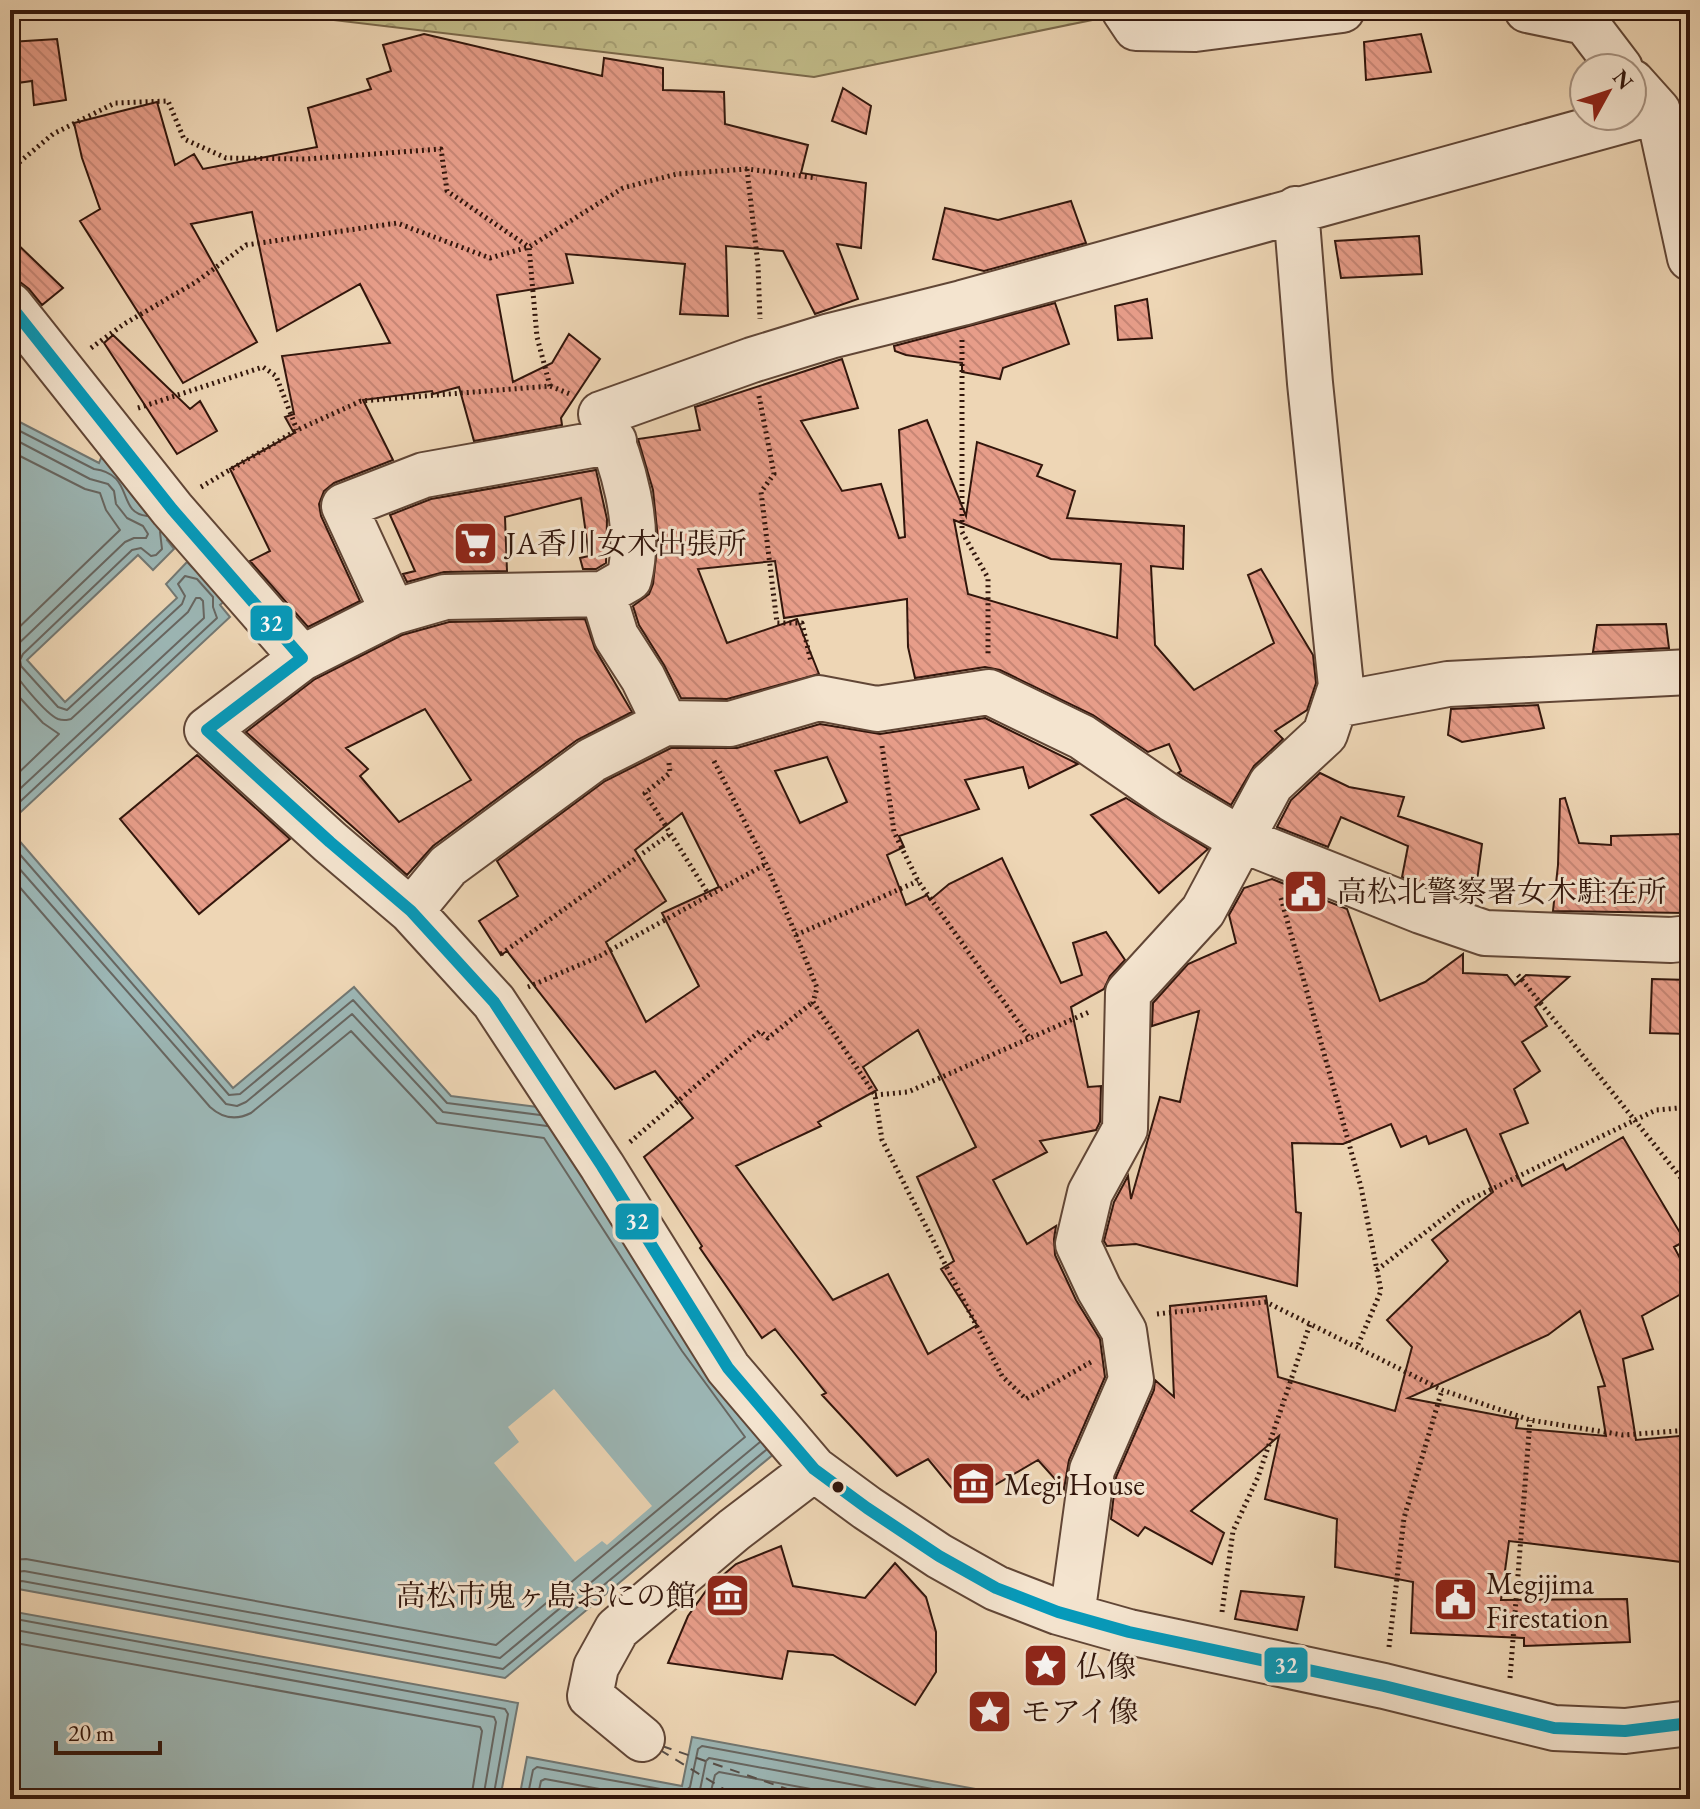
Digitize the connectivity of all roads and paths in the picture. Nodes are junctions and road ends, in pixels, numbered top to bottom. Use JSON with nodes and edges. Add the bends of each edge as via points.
{"nodes":[{"id":1,"x":1124,"y":10,"type":"edge"},
{"id":2,"x":1342,"y":10,"type":"edge"},
{"id":3,"x":1527,"y":10,"type":"edge"},
{"id":4,"x":1608,"y":52,"type":"edge"},
{"id":5,"x":1648,"y":107,"type":"edge"},
{"id":6,"x":1568,"y":121,"type":"edge"},
{"id":7,"x":747,"y":169,"type":"junction"},
{"id":8,"x":10,"y":170,"type":"edge"},
{"id":9,"x":817,"y":178,"type":"dead end"},
{"id":10,"x":1296,"y":209,"type":"junction"},
{"id":11,"x":529,"y":247,"type":"junction"},
{"id":12,"x":1690,"y":258,"type":"edge"},
{"id":13,"x":962,"y":303,"type":"junction"},
{"id":14,"x":10,"y":305,"type":"edge"},
{"id":15,"x":756,"y":358,"type":"junction"},
{"id":16,"x":62,"y":370,"type":"junction"},
{"id":17,"x":550,"y":386,"type":"junction"},
{"id":18,"x":104,"y":423,"type":"junction"},
{"id":19,"x":607,"y":427,"type":"junction"},
{"id":20,"x":297,"y":430,"type":"junction"},
{"id":21,"x":172,"y":509,"type":"junction"},
{"id":22,"x":603,"y":594,"type":"junction"},
{"id":23,"x":393,"y":612,"type":"junction"},
{"id":24,"x":302,"y":658,"type":"junction"},
{"id":25,"x":1690,"y":672,"type":"edge"},
{"id":26,"x":989,"y":692,"type":"junction"},
{"id":27,"x":819,"y":698,"type":"junction"},
{"id":28,"x":1335,"y":705,"type":"junction"},
{"id":29,"x":877,"y":709,"type":"junction"},
{"id":30,"x":680,"y":724,"type":"junction"},
{"id":31,"x":670,"y":834,"type":"junction"},
{"id":32,"x":1254,"y":845,"type":"junction"},
{"id":33,"x":766,"y":864,"type":"junction"},
{"id":34,"x":918,"y":881,"type":"junction"},
{"id":35,"x":709,"y":895,"type":"junction"},
{"id":36,"x":411,"y":911,"type":"junction"},
{"id":37,"x":1485,"y":933,"type":"junction"},
{"id":38,"x":796,"y":935,"type":"junction"},
{"id":39,"x":1690,"y":938,"type":"edge"},
{"id":40,"x":482,"y":989,"type":"junction"},
{"id":41,"x":1128,"y":993,"type":"junction"},
{"id":42,"x":813,"y":1002,"type":"junction"},
{"id":43,"x":1031,"y":1040,"type":"junction"},
{"id":44,"x":875,"y":1095,"type":"junction"},
{"id":45,"x":1690,"y":1107,"type":"edge"},
{"id":46,"x":1635,"y":1120,"type":"junction"},
{"id":47,"x":602,"y":1166,"type":"junction"},
{"id":48,"x":1690,"y":1189,"type":"edge"},
{"id":49,"x":1377,"y":1270,"type":"junction"},
{"id":50,"x":1310,"y":1324,"type":"junction"},
{"id":51,"x":1125,"y":1337,"type":"junction"},
{"id":52,"x":1357,"y":1347,"type":"junction"},
{"id":53,"x":1442,"y":1390,"type":"junction"},
{"id":54,"x":1530,"y":1420,"type":"junction"},
{"id":55,"x":1690,"y":1430,"type":"edge"},
{"id":56,"x":814,"y":1469,"type":"junction"},
{"id":57,"x":1072,"y":1616,"type":"junction"},
{"id":58,"x":1216,"y":1650,"type":"junction"},
{"id":59,"x":1384,"y":1686,"type":"junction"},
{"id":60,"x":1506,"y":1718,"type":"junction"},
{"id":61,"x":1690,"y":1723,"type":"edge"},
{"id":62,"x":642,"y":1739,"type":"dead end"}],
"edges":[{"from":1,"to":2,"type":"street","via":[[1136,28],[1195,29]]},
{"from":3,"to":4,"type":"street","via":[[1585,22]]},
{"from":5,"to":12,"type":"street"},
{"from":6,"to":10,"type":"street"},
{"from":7,"to":9,"type":"path"},
{"from":7,"to":11,"type":"path","via":[[677,174],[623,188]]},
{"from":7,"to":15,"type":"path","via":[[758,265]]},
{"from":8,"to":11,"type":"path","via":[[53,134],[115,103],[168,101],[184,139],[226,158],[306,159],[441,149],[447,191]]},
{"from":10,"to":13,"type":"street"},
{"from":10,"to":28,"type":"street","via":[[1341,686]]},
{"from":11,"to":16,"type":"path","via":[[490,258],[397,223],[246,245]]},
{"from":11,"to":17,"type":"path","via":[[537,337]]},
{"from":13,"to":15,"type":"street"},
{"from":13,"to":26,"type":"path","via":[[962,532],[988,578]]},
{"from":14,"to":16,"type":"street"},
{"from":15,"to":19,"type":"street"},
{"from":15,"to":27,"type":"path","via":[[774,474],[761,492],[777,623],[802,623]]},
{"from":16,"to":18,"type":"street"},
{"from":17,"to":19,"type":"path","via":[[589,403]]},
{"from":17,"to":20,"type":"path","via":[[361,401]]},
{"from":18,"to":20,"type":"path","via":[[263,367],[276,376]]},
{"from":18,"to":21,"type":"street"},
{"from":19,"to":22,"type":"street","via":[[629,503],[634,558],[629,579]]},
{"from":19,"to":23,"type":"street","via":[[424,475],[344,506]]},
{"from":20,"to":21,"type":"path","via":[[214,477]]},
{"from":21,"to":24,"type":"street"},
{"from":22,"to":23,"type":"street","via":[[445,597]]},
{"from":22,"to":30,"type":"street","via":[[616,636]]},
{"from":23,"to":24,"type":"street"},
{"from":24,"to":36,"type":"street","via":[[207,730]]},
{"from":25,"to":28,"type":"street","via":[[1448,684]]},
{"from":26,"to":29,"type":"street"},
{"from":26,"to":32,"type":"street","via":[[1082,737],[1172,799]]},
{"from":27,"to":29,"type":"street"},
{"from":27,"to":30,"type":"street","via":[[730,724]]},
{"from":28,"to":32,"type":"street","via":[[1325,734],[1271,784]]},
{"from":29,"to":34,"type":"path","via":[[894,832]]},
{"from":30,"to":31,"type":"path","via":[[670,773],[645,793]]},
{"from":30,"to":33,"type":"path"},
{"from":30,"to":36,"type":"street","via":[[592,760],[448,866]]},
{"from":31,"to":35,"type":"path"},
{"from":31,"to":40,"type":"path"},
{"from":32,"to":37,"type":"street"},
{"from":32,"to":41,"type":"street"},
{"from":32,"to":49,"type":"path","via":[[1361,1187]]},
{"from":33,"to":35,"type":"path"},
{"from":33,"to":38,"type":"path"},
{"from":34,"to":38,"type":"path"},
{"from":34,"to":43,"type":"path"},
{"from":35,"to":40,"type":"path","via":[[598,957]]},
{"from":36,"to":40,"type":"street"},
{"from":37,"to":39,"type":"street"},
{"from":37,"to":46,"type":"path"},
{"from":38,"to":42,"type":"path","via":[[817,988]]},
{"from":40,"to":47,"type":"street"},
{"from":41,"to":43,"type":"path"},
{"from":41,"to":51,"type":"street","via":[[1125,1129],[1090,1193],[1078,1244]]},
{"from":42,"to":44,"type":"path"},
{"from":42,"to":47,"type":"path","via":[[768,1038],[760,1031]]},
{"from":43,"to":44,"type":"path","via":[[908,1092]]},
{"from":44,"to":51,"type":"path","via":[[882,1140],[1002,1376],[1026,1399]]},
{"from":45,"to":46,"type":"path","via":[[1656,1110]]},
{"from":46,"to":48,"type":"path"},
{"from":46,"to":49,"type":"path","via":[[1463,1203]]},
{"from":47,"to":56,"type":"street","via":[[728,1368]]},
{"from":49,"to":52,"type":"path","via":[[1381,1291]]},
{"from":50,"to":51,"type":"path","via":[[1266,1302],[1155,1314]]},
{"from":50,"to":52,"type":"path"},
{"from":50,"to":58,"type":"path","via":[[1258,1477],[1233,1531]]},
{"from":51,"to":57,"type":"street","via":[[1131,1380],[1092,1470]]},
{"from":52,"to":53,"type":"path"},
{"from":53,"to":54,"type":"path"},
{"from":53,"to":59,"type":"path","via":[[1404,1518]]},
{"from":54,"to":55,"type":"path","via":[[1623,1435]]},
{"from":54,"to":60,"type":"path"},
{"from":56,"to":57,"type":"street","via":[[984,1582]]},
{"from":56,"to":62,"type":"street","via":[[617,1629],[596,1667],[590,1696]]},
{"from":57,"to":58,"type":"street"},
{"from":58,"to":59,"type":"street"},
{"from":59,"to":60,"type":"street"},
{"from":60,"to":61,"type":"street","via":[[1554,1728],[1625,1731]]}]}
